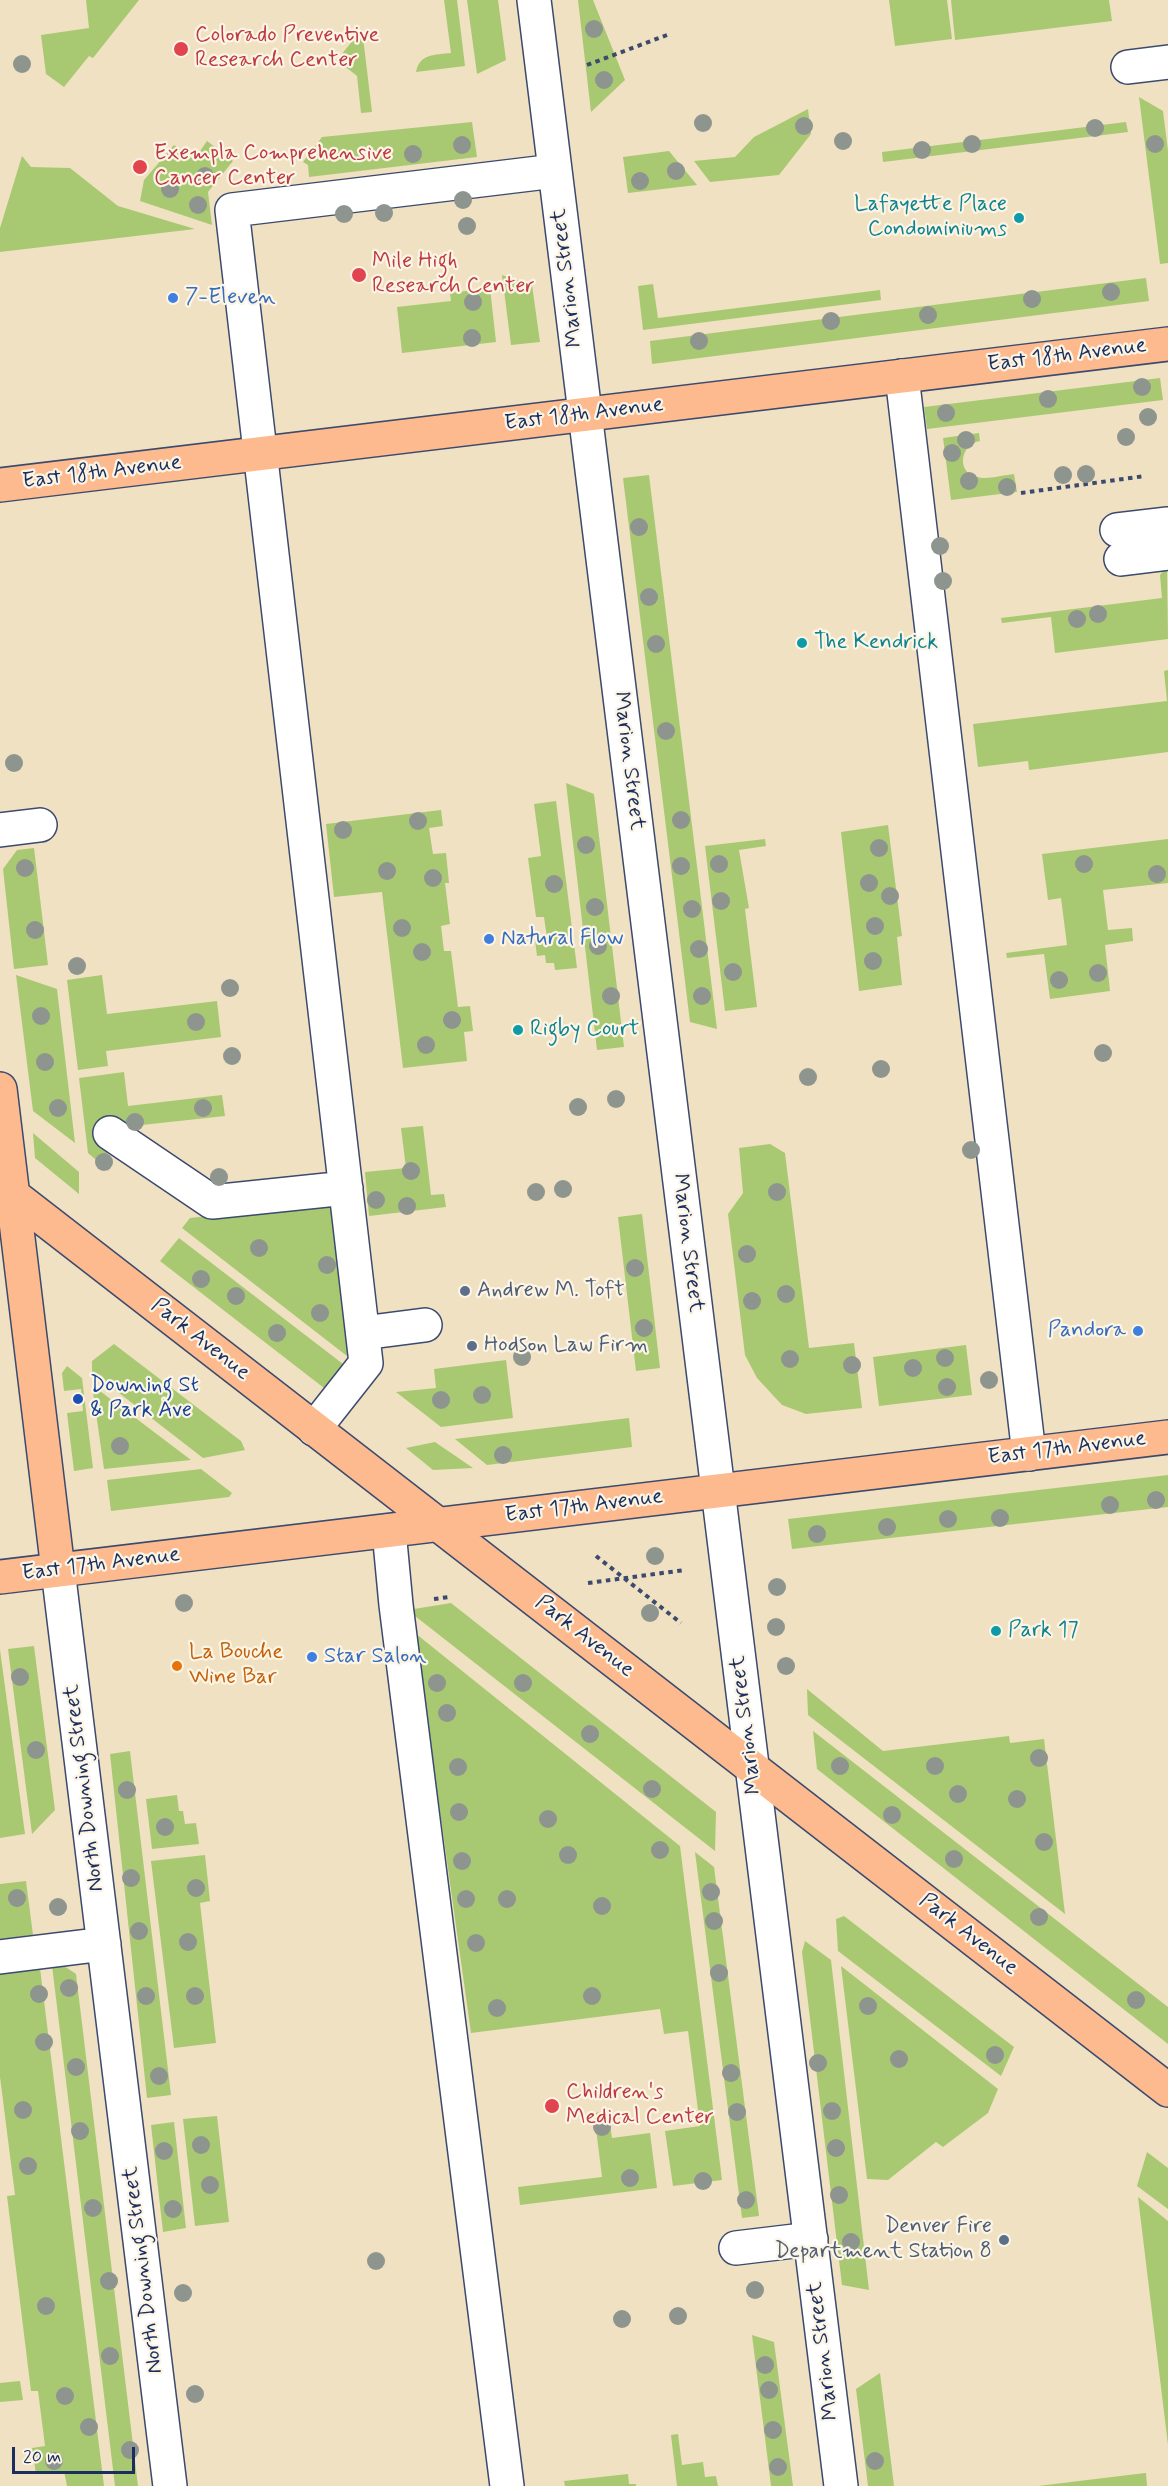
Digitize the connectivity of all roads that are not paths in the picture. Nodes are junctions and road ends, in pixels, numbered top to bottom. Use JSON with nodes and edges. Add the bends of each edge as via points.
{"nodes":[{"id":1,"x":534,"y":0,"type":"edge"},
{"id":2,"x":1168,"y":62,"type":"edge"},
{"id":3,"x":1128,"y":67,"type":"dead end"},
{"id":4,"x":555,"y":171,"type":"junction"},
{"id":5,"x":1168,"y":344,"type":"edge"},
{"id":6,"x":902,"y":376,"type":"junction"},
{"id":7,"x":585,"y":414,"type":"junction"},
{"id":8,"x":260,"y":454,"type":"junction"},
{"id":9,"x":0,"y":485,"type":"edge"},
{"id":10,"x":1168,"y":524,"type":"edge"},
{"id":11,"x":1168,"y":553,"type":"edge"},
{"id":12,"x":40,"y":825,"type":"dead end"},
{"id":13,"x":0,"y":830,"type":"edge"},
{"id":14,"x":0,"y":1089,"type":"edge"},
{"id":15,"x":110,"y":1134,"type":"dead end"},
{"id":16,"x":346,"y":1188,"type":"junction"},
{"id":17,"x":7,"y":1190,"type":"edge"},
{"id":18,"x":425,"y":1325,"type":"dead end"},
{"id":19,"x":363,"y":1333,"type":"junction"},
{"id":20,"x":314,"y":1429,"type":"junction"},
{"id":21,"x":1168,"y":1437,"type":"edge"},
{"id":22,"x":1029,"y":1454,"type":"junction"},
{"id":23,"x":718,"y":1491,"type":"junction"},
{"id":24,"x":438,"y":1525,"type":"junction"},
{"id":25,"x":389,"y":1531,"type":"junction"},
{"id":26,"x":58,"y":1570,"type":"junction"},
{"id":27,"x":0,"y":1577,"type":"edge"},
{"id":28,"x":752,"y":1767,"type":"junction"},
{"id":29,"x":104,"y":1944,"type":"junction"},
{"id":30,"x":0,"y":1956,"type":"edge"},
{"id":31,"x":1168,"y":2090,"type":"edge"},
{"id":32,"x":811,"y":2239,"type":"junction"},
{"id":33,"x":736,"y":2248,"type":"dead end"},
{"id":34,"x":170,"y":2486,"type":"edge"},
{"id":35,"x":507,"y":2486,"type":"edge"},
{"id":36,"x":841,"y":2486,"type":"edge"}],
"edges":[{"from":1,"to":4,"type":"street","name":"Marion Street"},
{"from":2,"to":3,"type":"street"},
{"from":4,"to":7,"type":"street","name":"Marion Street"},
{"from":4,"to":8,"type":"street","via":[[232,210]]},
{"from":5,"to":6,"type":"main road","name":"East 18th Avenue"},
{"from":6,"to":7,"type":"main road","name":"East 18th Avenue"},
{"from":6,"to":22,"type":"street"},
{"from":7,"to":8,"type":"main road","name":"East 18th Avenue"},
{"from":7,"to":23,"type":"street","name":"Marion Street"},
{"from":8,"to":9,"type":"main road","name":"East 18th Avenue"},
{"from":8,"to":16,"type":"street"},
{"from":10,"to":11,"type":"street","via":[[1119,544]]},
{"from":12,"to":13,"type":"street"},
{"from":14,"to":17,"type":"main road","name":"North Downing Street"},
{"from":15,"to":16,"type":"street","via":[[212,1202]]},
{"from":16,"to":19,"type":"street"},
{"from":17,"to":20,"type":"main road","name":"Park Avenue"},
{"from":17,"to":26,"type":"main road","name":"North Downing Street"},
{"from":18,"to":19,"type":"street"},
{"from":19,"to":20,"type":"street","via":[[366,1363]]},
{"from":20,"to":24,"type":"main road","name":"Park Avenue"},
{"from":21,"to":22,"type":"main road","name":"East 17th Avenue"},
{"from":22,"to":23,"type":"main road","name":"East 17th Avenue"},
{"from":23,"to":24,"type":"main road","name":"East 17th Avenue"},
{"from":23,"to":28,"type":"street","name":"Marion Street"},
{"from":24,"to":25,"type":"main road","name":"East 17th Avenue"},
{"from":24,"to":28,"type":"main road","name":"Park Avenue"},
{"from":25,"to":26,"type":"main road","name":"East 17th Avenue"},
{"from":25,"to":35,"type":"street"},
{"from":26,"to":27,"type":"main road","name":"East 17th Avenue"},
{"from":26,"to":29,"type":"street","name":"North Downing Street"},
{"from":28,"to":31,"type":"main road","name":"Park Avenue"},
{"from":28,"to":32,"type":"street","name":"Marion Street"},
{"from":29,"to":30,"type":"street"},
{"from":29,"to":34,"type":"street","name":"North Downing Street"},
{"from":32,"to":33,"type":"street"},
{"from":32,"to":36,"type":"street","name":"Marion Street"}]}
